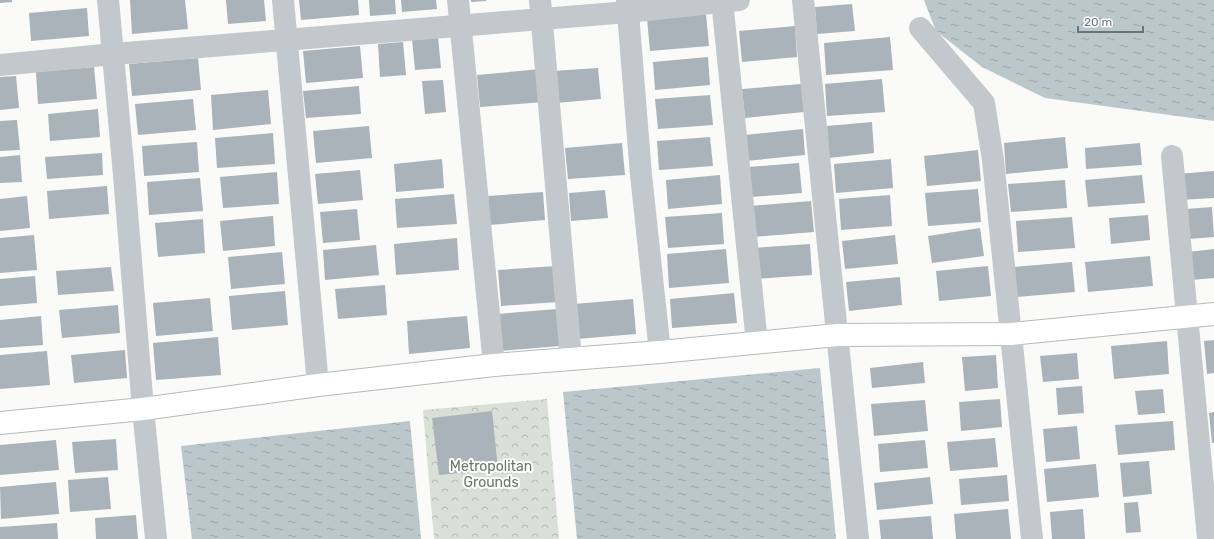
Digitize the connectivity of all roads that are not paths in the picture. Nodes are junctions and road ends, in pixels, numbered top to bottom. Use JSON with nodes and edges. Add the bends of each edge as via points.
{"nodes":[{"id":1,"x":108,"y":0,"type":"edge"},
{"id":2,"x":283,"y":0,"type":"edge"},
{"id":3,"x":458,"y":0,"type":"edge"},
{"id":4,"x":803,"y":0,"type":"edge"},
{"id":5,"x":728,"y":1,"type":"edge"},
{"id":6,"x":627,"y":6,"type":"edge"},
{"id":7,"x":541,"y":9,"type":"edge"},
{"id":8,"x":460,"y":25,"type":"junction"},
{"id":9,"x":920,"y":28,"type":"dead end"},
{"id":10,"x":286,"y":40,"type":"junction"},
{"id":11,"x":114,"y":54,"type":"junction"},
{"id":12,"x":0,"y":64,"type":"edge"},
{"id":13,"x":1172,"y":156,"type":"dead end"},
{"id":14,"x":1214,"y":314,"type":"edge"},
{"id":15,"x":1187,"y":318,"type":"junction"},
{"id":16,"x":1011,"y":334,"type":"junction"},
{"id":17,"x":837,"y":335,"type":"junction"},
{"id":18,"x":757,"y":342,"type":"junction"},
{"id":19,"x":660,"y":352,"type":"junction"},
{"id":20,"x":571,"y":359,"type":"junction"},
{"id":21,"x":494,"y":365,"type":"junction"},
{"id":22,"x":318,"y":385,"type":"junction"},
{"id":23,"x":143,"y":409,"type":"junction"},
{"id":24,"x":0,"y":423,"type":"edge"},
{"id":25,"x":156,"y":539,"type":"edge"},
{"id":26,"x":858,"y":539,"type":"edge"},
{"id":27,"x":1032,"y":539,"type":"edge"},
{"id":28,"x":1208,"y":539,"type":"edge"}],
"edges":[{"from":1,"to":11,"type":"street"},
{"from":2,"to":10,"type":"street"},
{"from":3,"to":8,"type":"street"},
{"from":4,"to":17,"type":"street"},
{"from":5,"to":6,"type":"street"},
{"from":5,"to":18,"type":"street"},
{"from":6,"to":7,"type":"street"},
{"from":6,"to":19,"type":"street","via":[[641,175]]},
{"from":7,"to":8,"type":"street"},
{"from":7,"to":20,"type":"street"},
{"from":8,"to":10,"type":"street"},
{"from":8,"to":21,"type":"street"},
{"from":9,"to":16,"type":"street","via":[[984,103],[993,160]]},
{"from":10,"to":11,"type":"street"},
{"from":10,"to":22,"type":"street"},
{"from":11,"to":12,"type":"street"},
{"from":11,"to":23,"type":"street"},
{"from":13,"to":15,"type":"street"},
{"from":14,"to":15,"type":"street"},
{"from":15,"to":16,"type":"street"},
{"from":15,"to":28,"type":"street"},
{"from":16,"to":17,"type":"street"},
{"from":16,"to":27,"type":"street"},
{"from":17,"to":18,"type":"street"},
{"from":17,"to":26,"type":"street"},
{"from":18,"to":19,"type":"street"},
{"from":19,"to":20,"type":"street"},
{"from":20,"to":21,"type":"street"},
{"from":21,"to":22,"type":"street"},
{"from":22,"to":23,"type":"street"},
{"from":23,"to":24,"type":"street"},
{"from":23,"to":25,"type":"street"}]}
